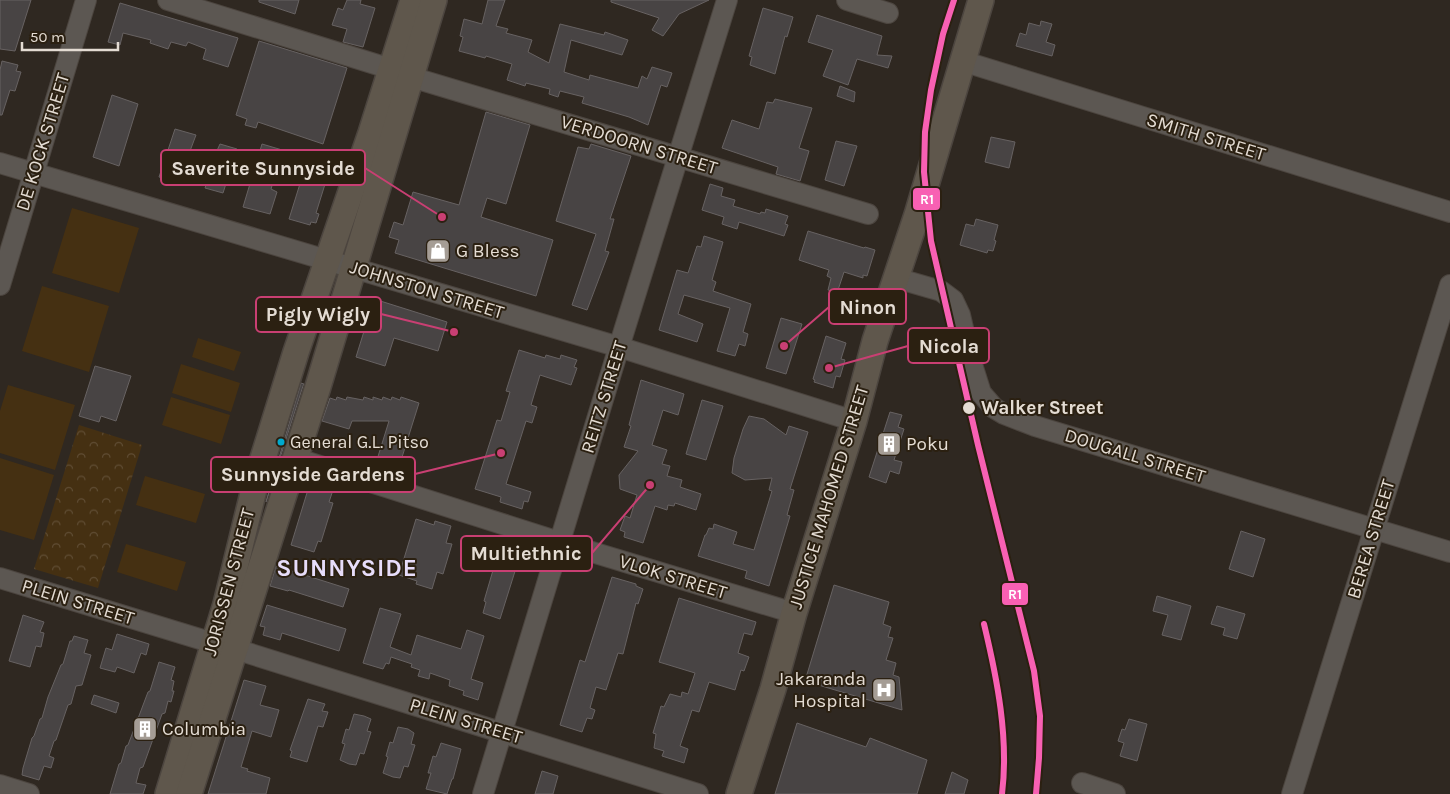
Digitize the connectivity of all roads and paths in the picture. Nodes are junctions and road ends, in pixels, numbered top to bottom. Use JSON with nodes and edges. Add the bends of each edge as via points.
{"nodes":[{"id":1,"x":86,"y":0,"type":"edge"},
{"id":2,"x":168,"y":0,"type":"edge"},
{"id":3,"x":413,"y":0,"type":"edge"},
{"id":4,"x":434,"y":0,"type":"edge"},
{"id":5,"x":727,"y":0,"type":"edge"},
{"id":6,"x":847,"y":0,"type":"edge"},
{"id":7,"x":981,"y":0,"type":"edge"},
{"id":8,"x":888,"y":13,"type":"dead end"},
{"id":9,"x":962,"y":61,"type":"junction"},
{"id":10,"x":401,"y":73,"type":"junction"},
{"id":11,"x":679,"y":157,"type":"junction"},
{"id":12,"x":0,"y":163,"type":"edge"},
{"id":13,"x":34,"y":174,"type":"junction"},
{"id":14,"x":1450,"y":212,"type":"edge"},
{"id":15,"x":868,"y":214,"type":"dead end"},
{"id":16,"x":338,"y":264,"type":"junction"},
{"id":17,"x":896,"y":278,"type":"junction"},
{"id":18,"x":0,"y":284,"type":"edge"},
{"id":19,"x":1450,"y":285,"type":"edge"},
{"id":20,"x":618,"y":347,"type":"junction"},
{"id":21,"x":854,"y":421,"type":"junction"},
{"id":22,"x":295,"y":458,"type":"junction"},
{"id":23,"x":1374,"y":529,"type":"junction"},
{"id":24,"x":559,"y":542,"type":"junction"},
{"id":25,"x":1450,"y":552,"type":"edge"},
{"id":26,"x":0,"y":578,"type":"edge"},
{"id":27,"x":794,"y":614,"type":"junction"},
{"id":28,"x":224,"y":646,"type":"junction"},
{"id":29,"x":502,"y":732,"type":"junction"},
{"id":30,"x":1082,"y":783,"type":"dead end"},
{"id":31,"x":0,"y":785,"type":"edge"},
{"id":32,"x":28,"y":794,"type":"edge"},
{"id":33,"x":168,"y":794,"type":"edge"},
{"id":34,"x":190,"y":794,"type":"edge"},
{"id":35,"x":482,"y":794,"type":"edge"},
{"id":36,"x":698,"y":794,"type":"edge"},
{"id":37,"x":739,"y":794,"type":"edge"},
{"id":38,"x":1115,"y":794,"type":"edge"},
{"id":39,"x":1292,"y":794,"type":"edge"}],
"edges":[{"from":1,"to":13,"type":"street","name":"DE KOCK STREET"},
{"from":2,"to":10,"type":"street","name":"VERDOORN STREET"},
{"from":3,"to":10,"type":"main road","name":"JORISSEN STREET"},
{"from":4,"to":10,"type":"main road","name":"JORISSEN STREET"},
{"from":5,"to":11,"type":"street","name":"REITZ STREET"},
{"from":6,"to":8,"type":"street"},
{"from":7,"to":9,"type":"main road","name":"JUSTICE MAHOMED STREET"},
{"from":9,"to":14,"type":"street","name":"SMITH STREET"},
{"from":9,"to":17,"type":"main road","name":"JUSTICE MAHOMED STREET"},
{"from":10,"to":11,"type":"street","name":"VERDOORN STREET"},
{"from":10,"to":16,"type":"main road","name":"JORISSEN STREET","via":[[368,141]]},
{"from":10,"to":16,"type":"main road","name":"JORISSEN STREET","via":[[394,130]]},
{"from":11,"to":15,"type":"street","name":"VERDOORN STREET"},
{"from":11,"to":20,"type":"street","name":"REITZ STREET"},
{"from":12,"to":13,"type":"street","name":"JOHNSTON STREET"},
{"from":13,"to":16,"type":"street","name":"JOHNSTON STREET"},
{"from":13,"to":18,"type":"street","name":"DE KOCK STREET"},
{"from":16,"to":20,"type":"street","name":"JOHNSTON STREET"},
{"from":16,"to":22,"type":"main road","name":"JORISSEN STREET"},
{"from":16,"to":28,"type":"main road","name":"JORISSEN STREET","via":[[296,352],[254,489],[228,596]]},
{"from":17,"to":21,"type":"main road","name":"JUSTICE MAHOMED STREET"},
{"from":17,"to":23,"type":"street","name":"DOUGALL STREET","via":[[941,291],[953,300],[960,315],[978,389],[1004,414]]},
{"from":19,"to":23,"type":"street","name":"BEREA STREET"},
{"from":20,"to":21,"type":"street","name":"JOHNSTON STREET"},
{"from":20,"to":24,"type":"street","name":"REITZ STREET"},
{"from":21,"to":27,"type":"main road","name":"JUSTICE MAHOMED STREET"},
{"from":22,"to":24,"type":"street","name":"VLOK STREET"},
{"from":22,"to":28,"type":"main road","name":"JORISSEN STREET"},
{"from":23,"to":25,"type":"street","name":"DOUGALL STREET"},
{"from":23,"to":39,"type":"street","name":"BEREA STREET"},
{"from":24,"to":27,"type":"street","name":"VLOK STREET"},
{"from":24,"to":29,"type":"street","name":"REITZ STREET"},
{"from":26,"to":28,"type":"street","name":"PLEIN STREET"},
{"from":27,"to":37,"type":"main road","name":"JUSTICE MAHOMED STREET"},
{"from":28,"to":29,"type":"street","name":"PLEIN STREET"},
{"from":28,"to":33,"type":"main road","name":"JORISSEN STREET"},
{"from":28,"to":34,"type":"main road","name":"JORISSEN STREET"},
{"from":29,"to":35,"type":"street","name":"REITZ STREET"},
{"from":29,"to":36,"type":"street","name":"PLEIN STREET"},
{"from":30,"to":38,"type":"street"},
{"from":31,"to":32,"type":"street"}]}
